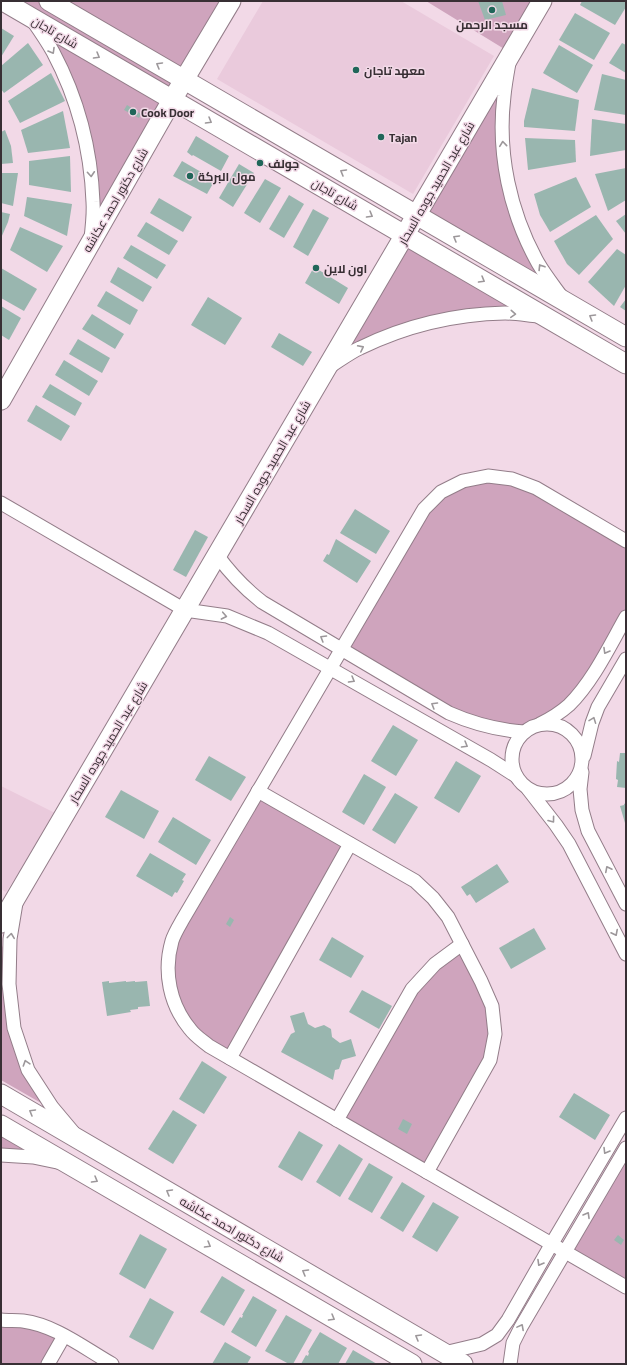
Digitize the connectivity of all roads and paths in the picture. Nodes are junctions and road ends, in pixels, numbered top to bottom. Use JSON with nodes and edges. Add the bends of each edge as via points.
{"nodes":[{"id":1,"x":3,"y":1,"type":"edge"},
{"id":2,"x":49,"y":1,"type":"edge"},
{"id":3,"x":231,"y":1,"type":"edge"},
{"id":4,"x":542,"y":1,"type":"edge"},
{"id":5,"x":31,"y":18,"type":"junction"},
{"id":6,"x":511,"y":53,"type":"junction"},
{"id":7,"x":184,"y":80,"type":"junction"},
{"id":8,"x":172,"y":100,"type":"junction"},
{"id":9,"x":417,"y":215,"type":"junction"},
{"id":10,"x":405,"y":235,"type":"junction"},
{"id":11,"x":91,"y":243,"type":"junction"},
{"id":12,"x":563,"y":299,"type":"junction"},
{"id":13,"x":544,"y":316,"type":"junction"},
{"id":14,"x":626,"y":337,"type":"edge"},
{"id":15,"x":626,"y":364,"type":"edge"},
{"id":16,"x":327,"y":368,"type":"junction"},
{"id":17,"x":1,"y":400,"type":"edge"},
{"id":18,"x":1,"y":503,"type":"edge"},
{"id":19,"x":626,"y":540,"type":"edge"},
{"id":20,"x":217,"y":555,"type":"junction"},
{"id":21,"x":185,"y":610,"type":"junction"},
{"id":22,"x":626,"y":617,"type":"edge"},
{"id":23,"x":341,"y":649,"type":"junction"},
{"id":24,"x":626,"y":659,"type":"edge"},
{"id":25,"x":330,"y":668,"type":"junction"},
{"id":26,"x":540,"y":724,"type":"junction"},
{"id":27,"x":524,"y":732,"type":"junction"},
{"id":28,"x":583,"y":763,"type":"junction"},
{"id":29,"x":516,"y":776,"type":"junction"},
{"id":30,"x":528,"y":789,"type":"junction"},
{"id":31,"x":258,"y":791,"type":"junction"},
{"id":32,"x":350,"y":844,"type":"junction"},
{"id":33,"x":10,"y":900,"type":"edge"},
{"id":34,"x":626,"y":904,"type":"edge"},
{"id":35,"x":1,"y":923,"type":"edge"},
{"id":36,"x":462,"y":944,"type":"junction"},
{"id":37,"x":626,"y":954,"type":"edge"},
{"id":38,"x":230,"y":1058,"type":"junction"},
{"id":39,"x":1,"y":1094,"type":"edge"},
{"id":40,"x":626,"y":1118,"type":"edge"},
{"id":41,"x":337,"y":1120,"type":"junction"},
{"id":42,"x":1,"y":1125,"type":"edge"},
{"id":43,"x":80,"y":1140,"type":"junction"},
{"id":44,"x":626,"y":1148,"type":"edge"},
{"id":45,"x":1,"y":1155,"type":"edge"},
{"id":46,"x":68,"y":1164,"type":"junction"},
{"id":47,"x":427,"y":1172,"type":"junction"},
{"id":48,"x":551,"y":1245,"type":"junction"},
{"id":49,"x":272,"y":1252,"type":"junction"},
{"id":50,"x":565,"y":1252,"type":"junction"},
{"id":51,"x":258,"y":1275,"type":"junction"},
{"id":52,"x":626,"y":1287,"type":"edge"},
{"id":53,"x":1,"y":1320,"type":"edge"},
{"id":54,"x":64,"y":1336,"type":"junction"},
{"id":55,"x":444,"y":1353,"type":"junction"},
{"id":56,"x":48,"y":1364,"type":"edge"},
{"id":57,"x":112,"y":1364,"type":"edge"},
{"id":58,"x":412,"y":1364,"type":"edge"},
{"id":59,"x":463,"y":1364,"type":"edge"},
{"id":60,"x":510,"y":1364,"type":"edge"}],
"edges":[{"from":1,"to":5,"type":"street","name":"شارع تاجان"},
{"from":7,"to":2,"type":"street","name":"شارع تاجان","one_way":true},
{"from":3,"to":7,"type":"street","name":"شارع دكتور احمد عكاشه"},
{"from":4,"to":6,"type":"street","name":"شارع عبد الحميد جوده السحار"},
{"from":5,"to":8,"type":"street","name":"شارع تاجان","one_way":true},
{"from":5,"to":11,"type":"street","one_way":true,"via":[[70,87],[83,125],[93,203]]},
{"from":6,"to":9,"type":"street","name":"شارع عبد الحميد جوده السحار"},
{"from":12,"to":6,"type":"street","one_way":true,"via":[[538,263],[520,224],[508,183],[502,140],[504,96]]},
{"from":7,"to":8,"type":"street","name":"شارع دكتور احمد عكاشه"},
{"from":9,"to":7,"type":"street","name":"شارع تاجان","one_way":true},
{"from":8,"to":10,"type":"street","name":"شارع تاجان","one_way":true},
{"from":8,"to":11,"type":"street","name":"شارع دكتور احمد عكاشه"},
{"from":9,"to":10,"type":"street","name":"شارع عبد الحميد جوده السحار"},
{"from":12,"to":9,"type":"street","name":"شارع تاجان","one_way":true},
{"from":10,"to":13,"type":"street","name":"شارع تاجان","one_way":true},
{"from":10,"to":16,"type":"street","name":"شارع عبد الحميد جوده السحار"},
{"from":11,"to":17,"type":"street","name":"شارع دكتور احمد عكاشه"},
{"from":14,"to":12,"type":"street","name":"شارع تاجان","one_way":true},
{"from":13,"to":15,"type":"street","name":"شارع تاجان"},
{"from":16,"to":13,"type":"street","one_way":true,"via":[[360,348],[394,333],[431,322],[506,313]]},
{"from":16,"to":20,"type":"street","name":"شارع عبد الحميد جوده السحار"},
{"from":18,"to":21,"type":"street"},
{"from":19,"to":23,"type":"street","via":[[536,488],[512,479],[488,476],[463,481],[441,492],[424,508]]},
{"from":20,"to":21,"type":"street","name":"شارع عبد الحميد جوده السحار"},
{"from":23,"to":20,"type":"street","one_way":true,"via":[[262,602],[245,588]]},
{"from":21,"to":25,"type":"street","one_way":true,"via":[[227,616],[248,624]]},
{"from":21,"to":33,"type":"street","name":"شارع عبد الحميد جوده السحار"},
{"from":22,"to":26,"type":"street","one_way":true,"via":[[579,694],[559,713]]},
{"from":23,"to":25,"type":"street"},
{"from":27,"to":23,"type":"street","one_way":true,"via":[[485,727],[449,713]]},
{"from":28,"to":24,"type":"street","one_way":true,"via":[[598,707]]},
{"from":25,"to":29,"type":"street","one_way":true},
{"from":25,"to":31,"type":"street"},
{"from":26,"to":27,"type":"street"},
{"from":26,"to":28,"type":"street","via":[[556,725],[569,731],[579,743]]},
{"from":27,"to":29,"type":"street","via":[[512,753],[512,765]]},
{"from":28,"to":30,"type":"street","via":[[578,778],[570,787],[560,792],[550,795],[538,794]]},
{"from":34,"to":28,"type":"street","one_way":true,"via":[[588,831],[580,789]]},
{"from":29,"to":30,"type":"street"},
{"from":30,"to":37,"type":"street","one_way":true,"via":[[569,844]]},
{"from":31,"to":32,"type":"street"},
{"from":31,"to":38,"type":"street","via":[[172,940],[168,964],[169,988],[177,1010],[191,1030],[209,1046]]},
{"from":32,"to":36,"type":"street","via":[[419,885],[448,917]]},
{"from":32,"to":38,"type":"street"},
{"from":33,"to":35,"type":"street","name":"شارع عبد الحميد جوده السحار"},
{"from":43,"to":33,"type":"street","one_way":true,"via":[[52,1107],[28,1070],[14,1028],[9,984]]},
{"from":36,"to":41,"type":"street","via":[[435,964],[412,989]]},
{"from":36,"to":47,"type":"street","via":[[492,1006],[495,1034],[490,1060]]},
{"from":38,"to":41,"type":"street"},
{"from":43,"to":39,"type":"street","name":"شارع دكتور احمد عكاشه","one_way":true},
{"from":40,"to":48,"type":"street","one_way":true},
{"from":41,"to":47,"type":"street"},
{"from":42,"to":46,"type":"street"},
{"from":49,"to":43,"type":"street","name":"شارع دكتور احمد عكاشه","one_way":true},
{"from":50,"to":44,"type":"street","one_way":true},
{"from":45,"to":46,"type":"street","via":[[33,1157]]},
{"from":46,"to":51,"type":"street","one_way":true},
{"from":47,"to":48,"type":"street"},
{"from":48,"to":50,"type":"street"},
{"from":48,"to":55,"type":"street","one_way":true,"via":[[497,1335],[482,1344]]},
{"from":49,"to":51,"type":"street"},
{"from":55,"to":49,"type":"street","name":"شارع دكتور احمد عكاشه","one_way":true},
{"from":50,"to":52,"type":"street"},
{"from":60,"to":50,"type":"street","one_way":true,"via":[[513,1343]]},
{"from":51,"to":58,"type":"street","one_way":true},
{"from":53,"to":54,"type":"street","via":[[23,1321],[44,1326]]},
{"from":54,"to":56,"type":"street"},
{"from":54,"to":57,"type":"street"},
{"from":55,"to":59,"type":"street","name":"شارع دكتور احمد عكاشه"}]}
